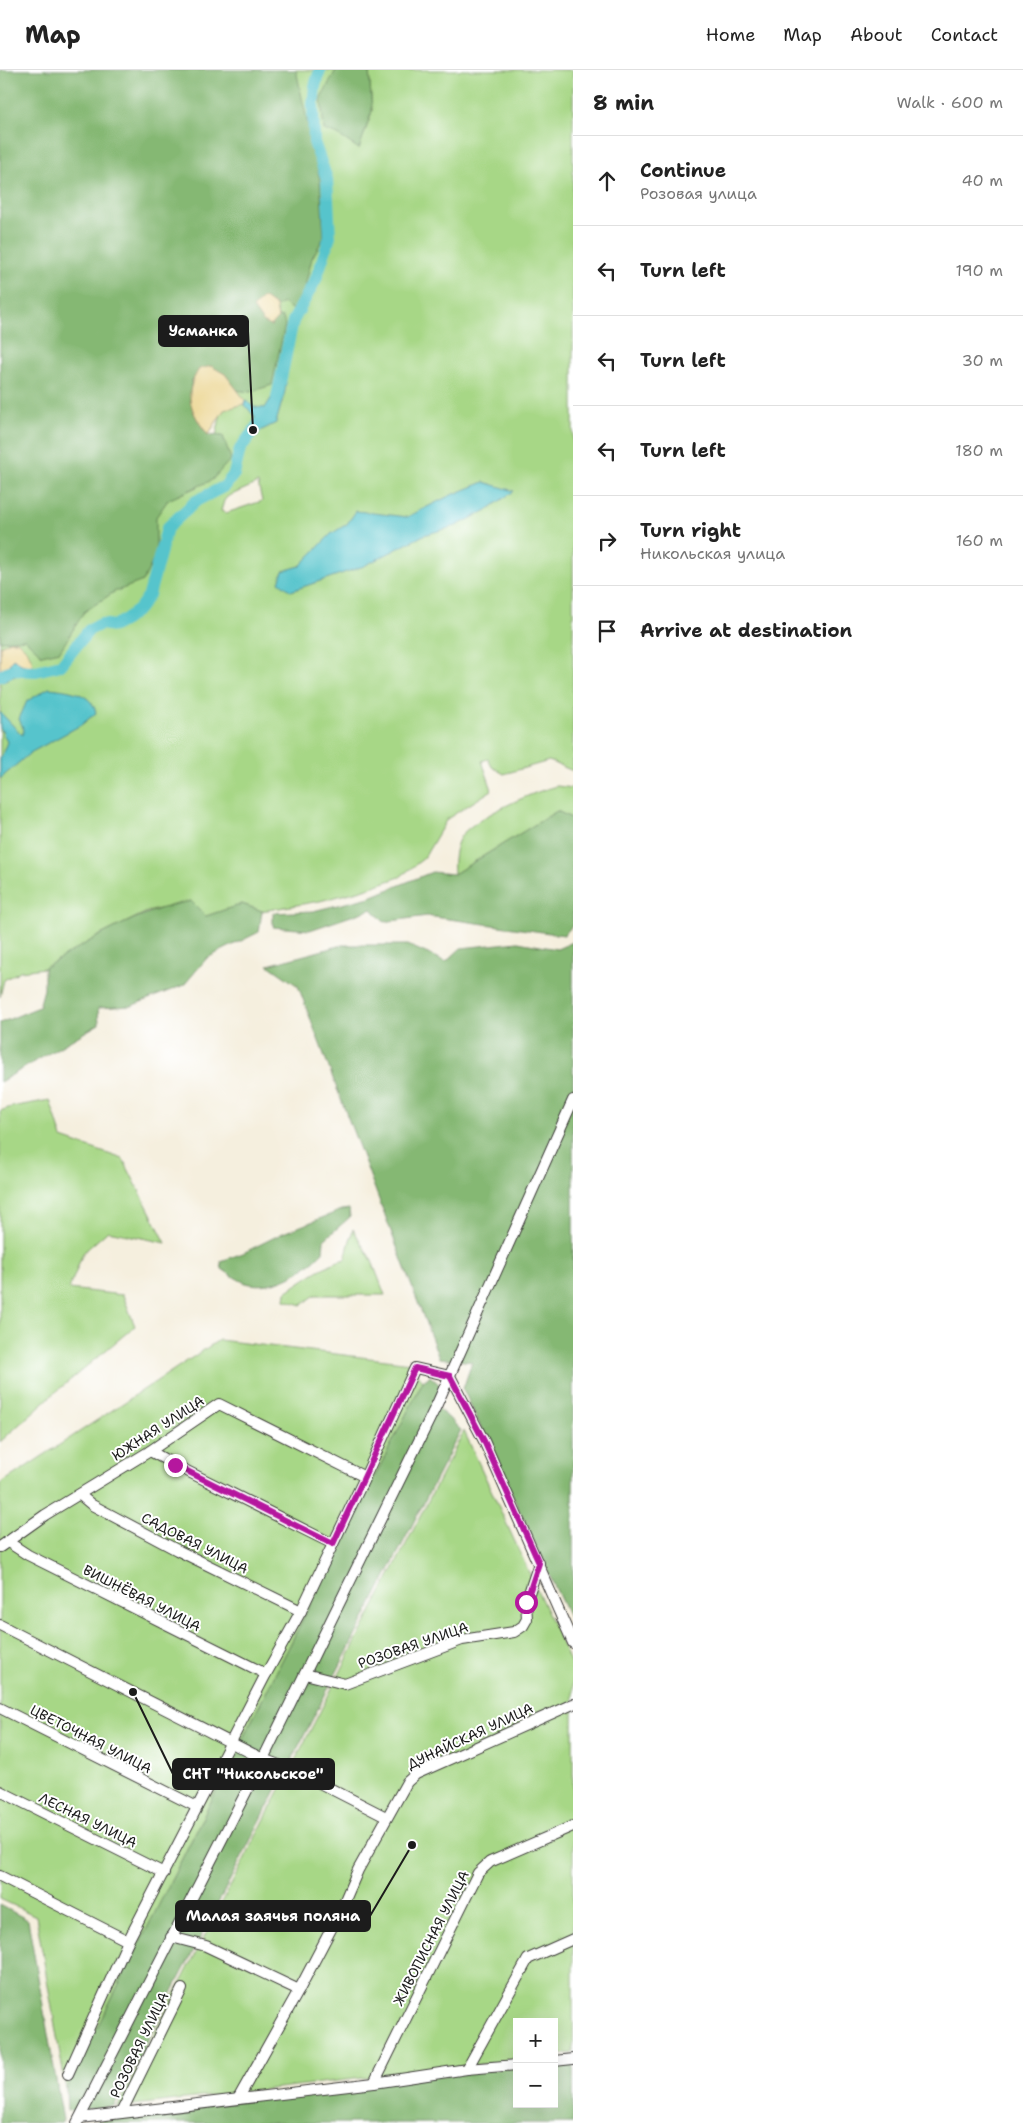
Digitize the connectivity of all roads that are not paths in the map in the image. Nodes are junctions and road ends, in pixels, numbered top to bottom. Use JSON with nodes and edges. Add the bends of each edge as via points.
{"nodes":[{"id":1,"x":573,"y":1100,"type":"edge"},
{"id":2,"x":450,"y":1376,"type":"junction"},
{"id":3,"x":150,"y":1450,"type":"junction"},
{"id":4,"x":366,"y":1477,"type":"junction"},
{"id":5,"x":80,"y":1495,"type":"junction"},
{"id":6,"x":333,"y":1544,"type":"junction"},
{"id":7,"x":4,"y":1545,"type":"edge"},
{"id":8,"x":539,"y":1563,"type":"junction"},
{"id":9,"x":301,"y":1611,"type":"junction"},
{"id":10,"x":0,"y":1625,"type":"edge"},
{"id":11,"x":573,"y":1642,"type":"edge"},
{"id":12,"x":266,"y":1674,"type":"junction"},
{"id":13,"x":305,"y":1674,"type":"junction"},
{"id":14,"x":573,"y":1704,"type":"edge"},
{"id":15,"x":0,"y":1708,"type":"edge"},
{"id":16,"x":232,"y":1742,"type":"junction"},
{"id":17,"x":263,"y":1759,"type":"junction"},
{"id":18,"x":0,"y":1791,"type":"edge"},
{"id":19,"x":197,"y":1808,"type":"junction"},
{"id":20,"x":386,"y":1818,"type":"junction"},
{"id":21,"x":573,"y":1826,"type":"edge"},
{"id":22,"x":164,"y":1873,"type":"junction"},
{"id":23,"x":0,"y":1876,"type":"edge"},
{"id":24,"x":171,"y":1938,"type":"junction"},
{"id":25,"x":573,"y":1939,"type":"edge"},
{"id":26,"x":128,"y":1941,"type":"junction"},
{"id":27,"x":182,"y":1989,"type":"dead end"},
{"id":28,"x":299,"y":1990,"type":"junction"},
{"id":29,"x":573,"y":2059,"type":"edge"},
{"id":30,"x":558,"y":2061,"type":"edge"},
{"id":31,"x":513,"y":2065,"type":"edge"},
{"id":32,"x":467,"y":2069,"type":"junction"},
{"id":33,"x":68,"y":2074,"type":"dead end"},
{"id":34,"x":374,"y":2083,"type":"junction"},
{"id":35,"x":238,"y":2099,"type":"junction"},
{"id":36,"x":121,"y":2113,"type":"junction"},
{"id":37,"x":79,"y":2121,"type":"edge"}],
"edges":[{"from":1,"to":2,"type":"street"},
{"from":2,"to":4,"type":"street","via":[[415,1368]]},
{"from":2,"to":8,"type":"street","via":[[484,1441]]},
{"from":2,"to":13,"type":"street"},
{"from":3,"to":4,"type":"street","name":"ЮЖНАЯ УЛИЦА","via":[[219,1404]]},
{"from":3,"to":5,"type":"street","name":"ЮЖНАЯ УЛИЦА"},
{"from":3,"to":6,"type":"street"},
{"from":4,"to":6,"type":"street"},
{"from":5,"to":7,"type":"street","name":"ЮЖНАЯ УЛИЦА","via":[[45,1515]]},
{"from":5,"to":9,"type":"street","name":"САДОВАЯ УЛИЦА","via":[[92,1505],[177,1550]]},
{"from":6,"to":9,"type":"street"},
{"from":7,"to":12,"type":"street","name":"ВИШНЁВАЯ УЛИЦА"},
{"from":8,"to":11,"type":"street"},
{"from":8,"to":13,"type":"street","name":"РОЗОВАЯ УЛИЦА","via":[[526,1602],[527,1619],[514,1632],[462,1640],[345,1684]]},
{"from":9,"to":12,"type":"street"},
{"from":10,"to":16,"type":"street"},
{"from":12,"to":16,"type":"street"},
{"from":13,"to":17,"type":"street"},
{"from":14,"to":20,"type":"street","name":"ДУНАЙСКАЯ УЛИЦА","via":[[416,1774],[406,1782]]},
{"from":15,"to":19,"type":"street","name":"ЦВЕТОЧНАЯ УЛИЦА"},
{"from":16,"to":17,"type":"street"},
{"from":16,"to":19,"type":"street"},
{"from":17,"to":20,"type":"street","via":[[300,1773]]},
{"from":17,"to":24,"type":"street"},
{"from":18,"to":22,"type":"street","name":"ЛЕСНАЯ УЛИЦА"},
{"from":19,"to":22,"type":"street"},
{"from":20,"to":28,"type":"street","name":"ДУНАЙСКАЯ УЛИЦА"},
{"from":21,"to":34,"type":"street","name":"ЖИВОПИСНАЯ УЛИЦА","via":[[490,1862],[478,1873]]},
{"from":22,"to":26,"type":"street"},
{"from":23,"to":26,"type":"street"},
{"from":24,"to":28,"type":"street","via":[[206,1946]]},
{"from":24,"to":37,"type":"street"},
{"from":25,"to":32,"type":"street","via":[[528,1959]]},
{"from":26,"to":33,"type":"street"},
{"from":27,"to":36,"type":"street","name":"РОЗОВАЯ УЛИЦА"},
{"from":28,"to":35,"type":"street","name":"ДУНАЙСКАЯ УЛИЦА"},
{"from":29,"to":30,"type":"street"},
{"from":31,"to":32,"type":"street"},
{"from":32,"to":34,"type":"street"},
{"from":34,"to":35,"type":"street"},
{"from":35,"to":36,"type":"street"},
{"from":36,"to":37,"type":"street"}]}
